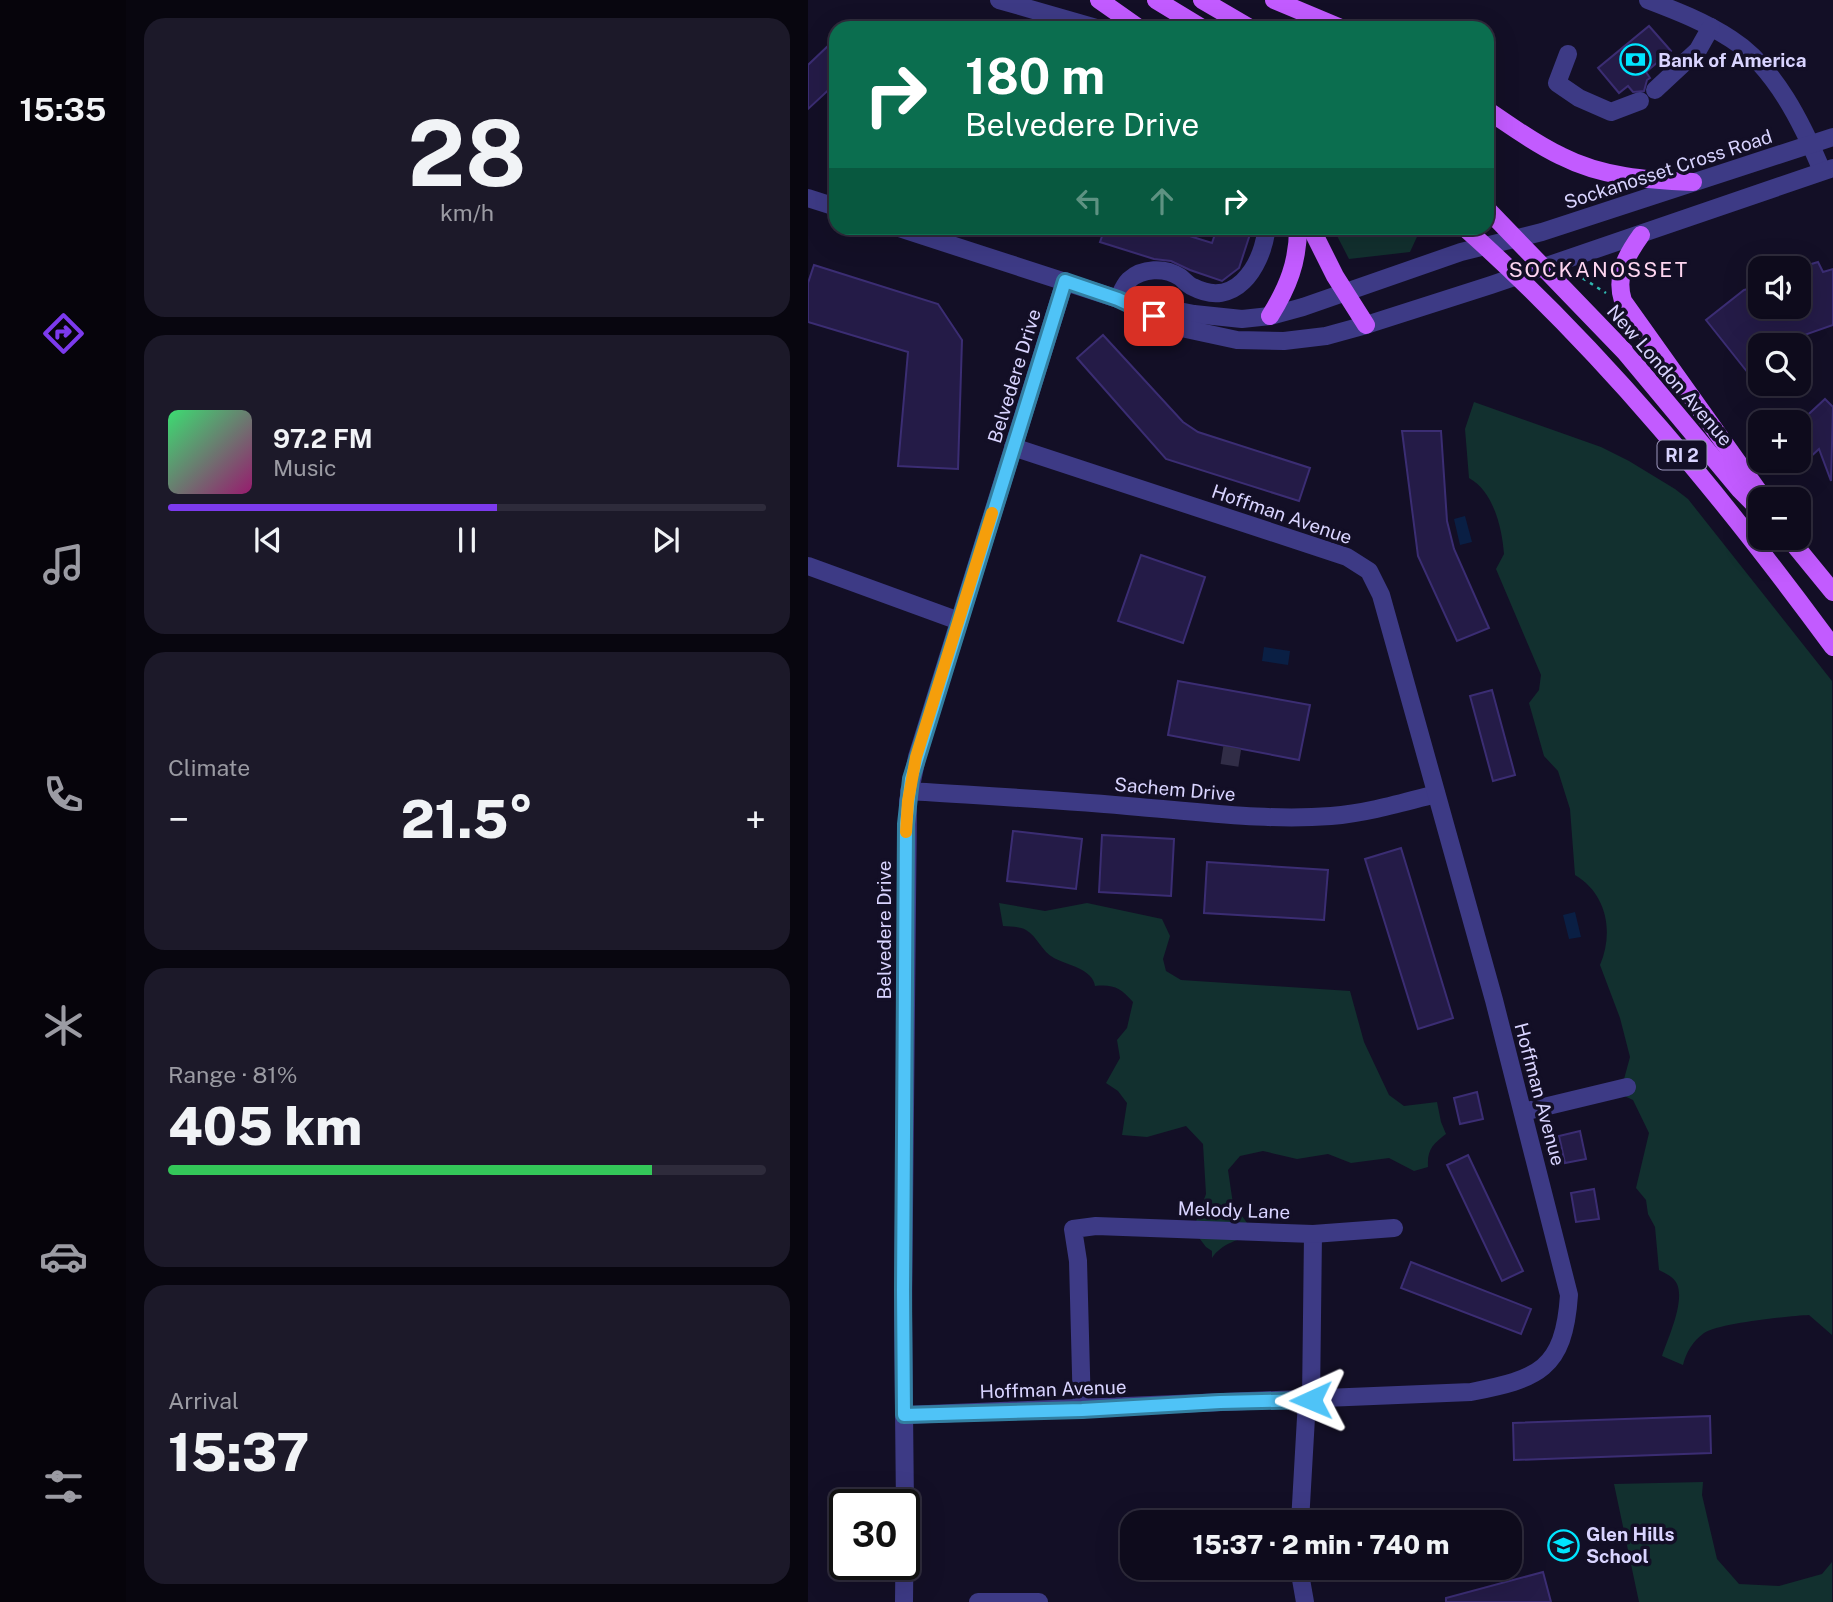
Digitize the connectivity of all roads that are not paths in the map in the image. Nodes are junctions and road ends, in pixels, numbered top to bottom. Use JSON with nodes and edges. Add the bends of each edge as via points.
{"nodes":[{"id":1,"x":999,"y":0,"type":"edge"},
{"id":2,"x":1099,"y":0,"type":"edge"},
{"id":3,"x":1156,"y":0,"type":"edge"},
{"id":4,"x":1202,"y":0,"type":"edge"},
{"id":5,"x":1275,"y":0,"type":"edge"},
{"id":6,"x":1648,"y":0,"type":"edge"},
{"id":7,"x":1056,"y":21,"type":"edge"},
{"id":8,"x":1129,"y":21,"type":"edge"},
{"id":9,"x":1190,"y":21,"type":"edge"},
{"id":10,"x":1238,"y":21,"type":"edge"},
{"id":11,"x":1324,"y":21,"type":"edge"},
{"id":12,"x":1710,"y":27,"type":"junction"},
{"id":13,"x":1568,"y":54,"type":"dead end"},
{"id":14,"x":1494,"y":114,"type":"edge"},
{"id":15,"x":1832,"y":137,"type":"edge"},
{"id":16,"x":1811,"y":144,"type":"junction"},
{"id":17,"x":1827,"y":170,"type":"edge"},
{"id":18,"x":1693,"y":182,"type":"junction"},
{"id":19,"x":808,"y":198,"type":"edge"},
{"id":20,"x":829,"y":205,"type":"edge"},
{"id":21,"x":1494,"y":216,"type":"edge"},
{"id":22,"x":921,"y":235,"type":"edge"},
{"id":23,"x":1266,"y":235,"type":"edge"},
{"id":24,"x":1298,"y":235,"type":"edge"},
{"id":25,"x":1315,"y":235,"type":"edge"},
{"id":26,"x":1473,"y":235,"type":"edge"},
{"id":27,"x":1640,"y":235,"type":"junction"},
{"id":28,"x":1516,"y":238,"type":"junction"},
{"id":29,"x":1485,"y":245,"type":"junction"},
{"id":30,"x":1544,"y":266,"type":"junction"},
{"id":31,"x":1178,"y":276,"type":"junction"},
{"id":32,"x":1517,"y":276,"type":"junction"},
{"id":33,"x":1065,"y":281,"type":"junction"},
{"id":34,"x":1345,"y":292,"type":"junction"},
{"id":35,"x":1118,"y":299,"type":"junction"},
{"id":36,"x":1181,"y":311,"type":"junction"},
{"id":37,"x":1270,"y":316,"type":"junction"},
{"id":38,"x":1366,"y":325,"type":"junction"},
{"id":39,"x":1013,"y":447,"type":"junction"},
{"id":40,"x":1755,"y":487,"type":"edge"},
{"id":41,"x":1748,"y":498,"type":"edge"},
{"id":42,"x":1799,"y":550,"type":"edge"},
{"id":43,"x":808,"y":566,"type":"edge"},
{"id":44,"x":1832,"y":592,"type":"edge"},
{"id":45,"x":959,"y":621,"type":"junction"},
{"id":46,"x":1832,"y":647,"type":"edge"},
{"id":47,"x":909,"y":791,"type":"junction"},
{"id":48,"x":1436,"y":794,"type":"junction"},
{"id":49,"x":1627,"y":1087,"type":"dead end"},
{"id":50,"x":1523,"y":1112,"type":"junction"},
{"id":51,"x":1394,"y":1228,"type":"dead end"},
{"id":52,"x":1313,"y":1234,"type":"junction"},
{"id":53,"x":1309,"y":1400,"type":"junction"},
{"id":54,"x":1082,"y":1410,"type":"junction"},
{"id":55,"x":904,"y":1415,"type":"junction"},
{"id":56,"x":1301,"y":1510,"type":"edge"},
{"id":57,"x":1301,"y":1580,"type":"edge"},
{"id":58,"x":904,"y":1602,"type":"edge"},
{"id":59,"x":978,"y":1602,"type":"edge"},
{"id":60,"x":1039,"y":1602,"type":"edge"},
{"id":61,"x":1306,"y":1602,"type":"edge"}],
"edges":[{"from":1,"to":7,"type":"street"},
{"from":2,"to":8,"type":"main road"},
{"from":3,"to":9,"type":"main road"},
{"from":4,"to":10,"type":"main road"},
{"from":5,"to":11,"type":"main road"},
{"from":6,"to":12,"type":"street"},
{"from":12,"to":13,"type":"street","via":[[1698,50],[1647,95],[1611,112],[1557,83]]},
{"from":12,"to":16,"type":"street","via":[[1734,40],[1759,64]]},
{"from":14,"to":18,"type":"main road","via":[[1559,155],[1588,167],[1630,178]]},
{"from":15,"to":16,"type":"street","name":"Sockanosset Cross Road"},
{"from":16,"to":17,"type":"street"},
{"from":16,"to":18,"type":"street","name":"Sockanosset Cross Road"},
{"from":17,"to":27,"type":"street"},
{"from":18,"to":28,"type":"street","name":"Sockanosset Cross Road"},
{"from":19,"to":20,"type":"street"},
{"from":21,"to":28,"type":"main road","name":"New London Avenue","number":"RI 2"},
{"from":22,"to":33,"type":"street"},
{"from":23,"to":31,"type":"street","via":[[1257,265],[1236,287],[1216,293],[1194,288]]},
{"from":24,"to":37,"type":"main road","via":[[1292,275]]},
{"from":25,"to":34,"type":"main road"},
{"from":26,"to":29,"type":"main road","number":"RI 2"},
{"from":27,"to":30,"type":"street"},
{"from":27,"to":40,"type":"main road","via":[[1623,266],[1619,284],[1623,301]]},
{"from":28,"to":29,"type":"street","name":"Sockanosset Cross Road"},
{"from":28,"to":30,"type":"main road","name":"New London Avenue","number":"RI 2"},
{"from":29,"to":32,"type":"main road","number":"RI 2"},
{"from":29,"to":34,"type":"street","name":"Sockanosset Cross Road"},
{"from":30,"to":32,"type":"street"},
{"from":30,"to":41,"type":"main road","name":"New London Avenue","number":"RI 2","via":[[1625,352]]},
{"from":31,"to":35,"type":"street","via":[[1154,270],[1139,272],[1127,281]]},
{"from":31,"to":36,"type":"street"},
{"from":32,"to":38,"type":"street"},
{"from":32,"to":46,"type":"main road","number":"RI 2","via":[[1649,415],[1784,580]]},
{"from":33,"to":35,"type":"street"},
{"from":33,"to":39,"type":"street","name":"Belvedere Drive"},
{"from":34,"to":37,"type":"street","name":"Sockanosset Cross Road"},
{"from":34,"to":38,"type":"main road"},
{"from":35,"to":36,"type":"street","name":"Sockanosset Cross Road"},
{"from":35,"to":38,"type":"street","via":[[1186,330],[1237,340],[1306,339]]},
{"from":36,"to":37,"type":"street","name":"Sockanosset Cross Road","via":[[1242,319]]},
{"from":39,"to":45,"type":"street","name":"Belvedere Drive"},
{"from":39,"to":48,"type":"street","name":"Hoffman Avenue","via":[[1347,557],[1369,571],[1381,595]]},
{"from":42,"to":44,"type":"main road"},
{"from":43,"to":45,"type":"street"},
{"from":45,"to":47,"type":"street","name":"Belvedere Drive"},
{"from":47,"to":48,"type":"street","name":"Sachem Drive","via":[[1299,818],[1380,808]]},
{"from":47,"to":55,"type":"street","name":"Belvedere Drive"},
{"from":48,"to":50,"type":"street","name":"Hoffman Avenue"},
{"from":49,"to":50,"type":"street"},
{"from":50,"to":53,"type":"street","name":"Hoffman Avenue","via":[[1569,1295],[1568,1323],[1555,1354],[1525,1379],[1471,1392]]},
{"from":51,"to":52,"type":"street","name":"Melody Lane"},
{"from":52,"to":53,"type":"street"},
{"from":52,"to":54,"type":"street","name":"Melody Lane","via":[[1073,1229]]},
{"from":53,"to":54,"type":"street","name":"Hoffman Avenue"},
{"from":53,"to":56,"type":"street"},
{"from":54,"to":55,"type":"street","name":"Hoffman Avenue"},
{"from":55,"to":58,"type":"street","name":"Belvedere Drive"},
{"from":57,"to":61,"type":"street"},
{"from":59,"to":60,"type":"street"}]}
